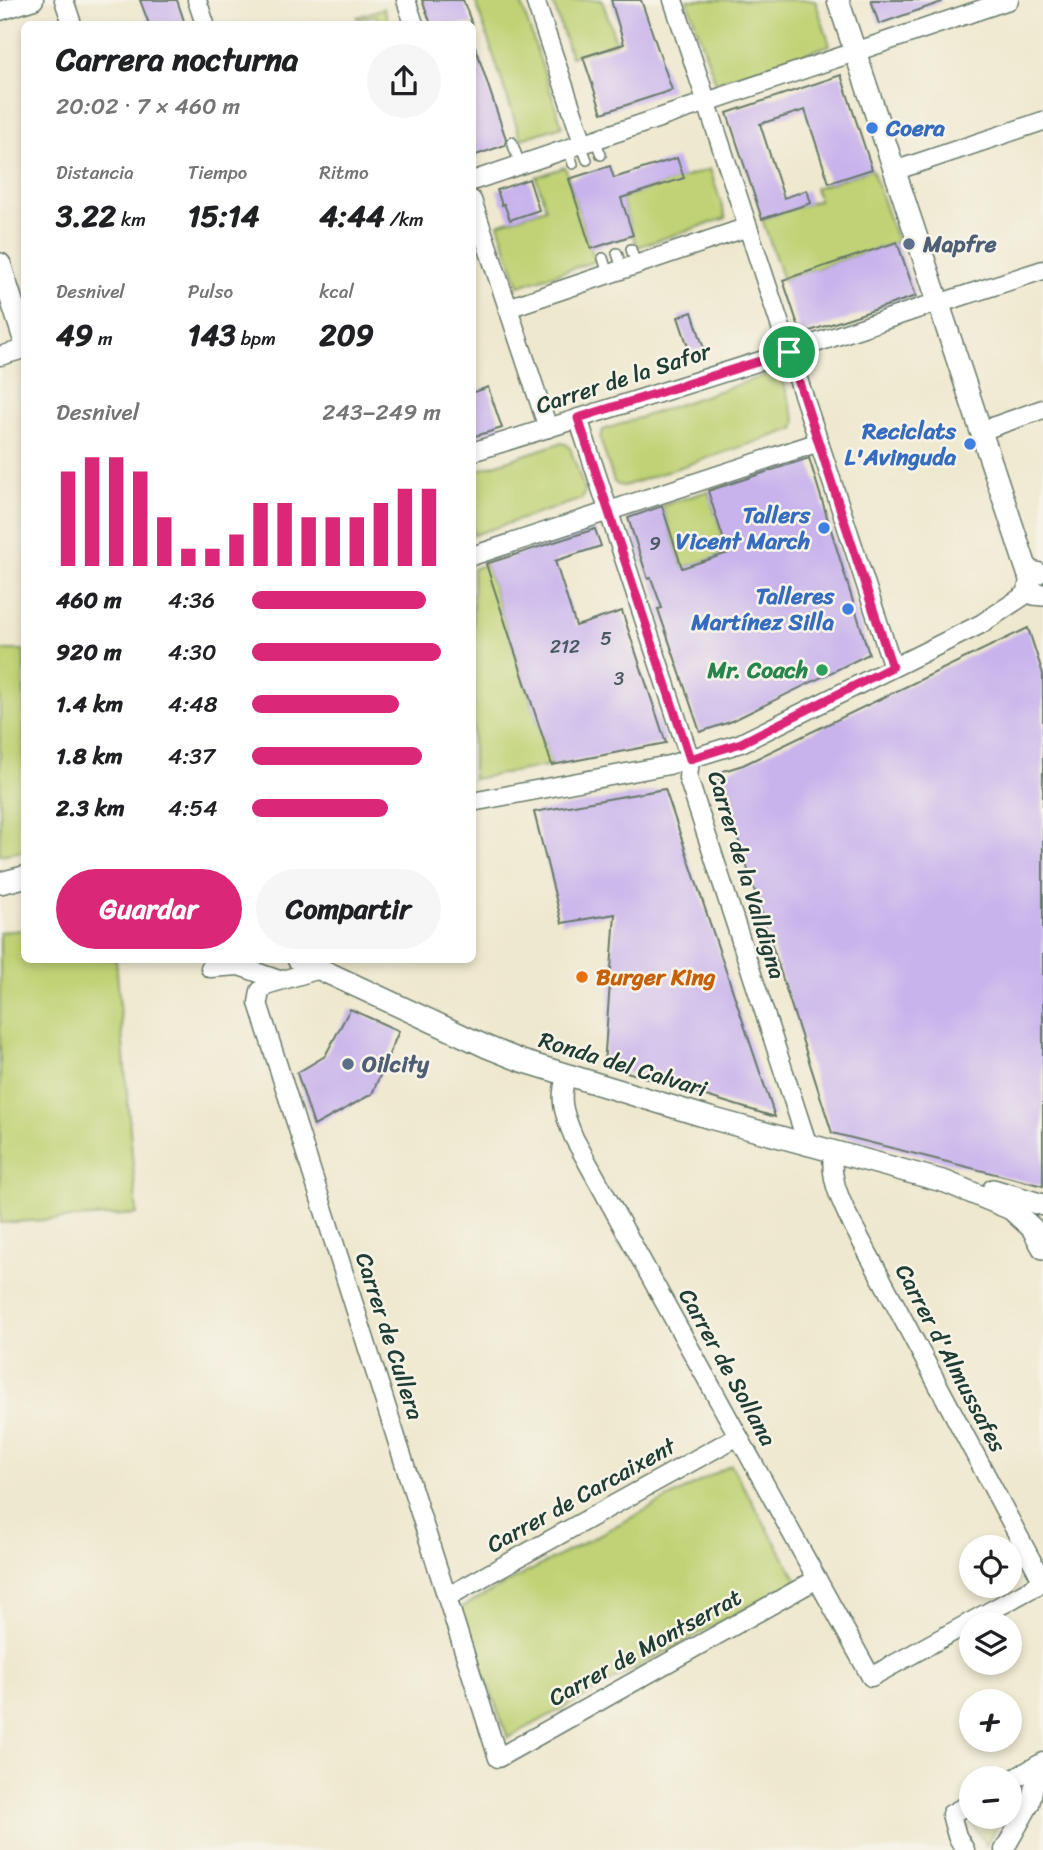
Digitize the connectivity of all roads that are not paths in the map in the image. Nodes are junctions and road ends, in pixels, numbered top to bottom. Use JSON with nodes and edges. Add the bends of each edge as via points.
{"nodes":[{"id":1,"x":33,"y":0,"type":"edge"},
{"id":2,"x":64,"y":0,"type":"edge"},
{"id":3,"x":197,"y":0,"type":"edge"},
{"id":4,"x":406,"y":0,"type":"edge"},
{"id":5,"x":535,"y":0,"type":"edge"},
{"id":6,"x":673,"y":0,"type":"edge"},
{"id":7,"x":838,"y":0,"type":"edge"},
{"id":8,"x":850,"y":0,"type":"edge"},
{"id":9,"x":1009,"y":0,"type":"edge"},
{"id":10,"x":0,"y":11,"type":"edge"},
{"id":11,"x":71,"y":21,"type":"edge"},
{"id":12,"x":204,"y":21,"type":"edge"},
{"id":13,"x":413,"y":21,"type":"edge"},
{"id":14,"x":861,"y":50,"type":"junction"},
{"id":15,"x":707,"y":102,"type":"junction"},
{"id":16,"x":1043,"y":121,"type":"edge"},
{"id":17,"x":512,"y":142,"type":"dead end"},
{"id":18,"x":584,"y":151,"type":"junction"},
{"id":19,"x":520,"y":165,"type":"junction"},
{"id":20,"x":906,"y":167,"type":"junction"},
{"id":21,"x":476,"y":179,"type":"edge"},
{"id":22,"x":476,"y":212,"type":"edge"},
{"id":23,"x":748,"y":227,"type":"junction"},
{"id":24,"x":0,"y":264,"type":"edge"},
{"id":25,"x":1043,"y":270,"type":"edge"},
{"id":26,"x":944,"y":301,"type":"junction"},
{"id":27,"x":508,"y":308,"type":"junction"},
{"id":28,"x":21,"y":329,"type":"edge"},
{"id":29,"x":21,"y":340,"type":"edge"},
{"id":30,"x":789,"y":352,"type":"junction"},
{"id":31,"x":0,"y":356,"type":"edge"},
{"id":32,"x":1043,"y":409,"type":"edge"},
{"id":33,"x":578,"y":418,"type":"junction"},
{"id":34,"x":992,"y":427,"type":"junction"},
{"id":35,"x":548,"y":428,"type":"junction"},
{"id":36,"x":819,"y":442,"type":"junction"},
{"id":37,"x":476,"y":451,"type":"edge"},
{"id":38,"x":608,"y":511,"type":"junction"},
{"id":39,"x":476,"y":555,"type":"edge"},
{"id":40,"x":1037,"y":582,"type":"edge"},
{"id":41,"x":892,"y":667,"type":"junction"},
{"id":42,"x":690,"y":759,"type":"junction"},
{"id":43,"x":476,"y":801,"type":"edge"},
{"id":44,"x":21,"y":878,"type":"edge"},
{"id":45,"x":0,"y":883,"type":"edge"},
{"id":46,"x":21,"y":889,"type":"edge"},
{"id":47,"x":0,"y":892,"type":"edge"},
{"id":48,"x":236,"y":963,"type":"edge"},
{"id":49,"x":249,"y":963,"type":"edge"},
{"id":50,"x":320,"y":965,"type":"edge"},
{"id":51,"x":210,"y":968,"type":"dead end"},
{"id":52,"x":273,"y":978,"type":"junction"},
{"id":53,"x":567,"y":1074,"type":"junction"},
{"id":54,"x":808,"y":1146,"type":"junction"},
{"id":55,"x":833,"y":1153,"type":"junction"},
{"id":56,"x":946,"y":1182,"type":"junction"},
{"id":57,"x":1043,"y":1205,"type":"edge"},
{"id":58,"x":1043,"y":1248,"type":"edge"},
{"id":59,"x":738,"y":1436,"type":"junction"},
{"id":60,"x":817,"y":1579,"type":"junction"},
{"id":61,"x":1043,"y":1582,"type":"edge"},
{"id":62,"x":447,"y":1597,"type":"junction"},
{"id":63,"x":498,"y":1758,"type":"joint"},
{"id":64,"x":1043,"y":1762,"type":"edge"},
{"id":65,"x":1043,"y":1767,"type":"edge"},
{"id":66,"x":1022,"y":1773,"type":"edge"},
{"id":67,"x":1037,"y":1798,"type":"edge"},
{"id":68,"x":959,"y":1809,"type":"edge"},
{"id":69,"x":965,"y":1850,"type":"edge"},
{"id":70,"x":1004,"y":1850,"type":"edge"}],
"edges":[{"from":1,"to":10,"type":"street"},
{"from":2,"to":11,"type":"street"},
{"from":3,"to":12,"type":"street"},
{"from":4,"to":13,"type":"street"},
{"from":5,"to":18,"type":"street"},
{"from":6,"to":15,"type":"street"},
{"from":7,"to":14,"type":"street"},
{"from":8,"to":14,"type":"street"},
{"from":9,"to":14,"type":"street"},
{"from":14,"to":15,"type":"street"},
{"from":14,"to":20,"type":"street"},
{"from":14,"to":26,"type":"street"},
{"from":15,"to":18,"type":"street"},
{"from":15,"to":23,"type":"street"},
{"from":16,"to":20,"type":"street"},
{"from":17,"to":19,"type":"lane"},
{"from":18,"to":19,"type":"street"},
{"from":19,"to":21,"type":"street"},
{"from":20,"to":26,"type":"street"},
{"from":22,"to":27,"type":"street"},
{"from":23,"to":27,"type":"street","via":[[620,261]]},
{"from":23,"to":30,"type":"street"},
{"from":24,"to":28,"type":"street"},
{"from":25,"to":26,"type":"street","name":"Carrer de la Safor"},
{"from":26,"to":30,"type":"street","name":"Carrer de la Safor"},
{"from":26,"to":34,"type":"street"},
{"from":26,"to":40,"type":"street"},
{"from":27,"to":35,"type":"street"},
{"from":29,"to":31,"type":"street"},
{"from":30,"to":33,"type":"street","name":"Carrer de la Safor"},
{"from":30,"to":36,"type":"street"},
{"from":32,"to":34,"type":"street"},
{"from":33,"to":35,"type":"street","name":"Carrer de la Safor"},
{"from":33,"to":38,"type":"street","name":"Carrer de la Valldigna"},
{"from":34,"to":40,"type":"street"},
{"from":35,"to":37,"type":"street","name":"Carrer de la Safor"},
{"from":36,"to":38,"type":"street"},
{"from":36,"to":41,"type":"street"},
{"from":38,"to":39,"type":"street"},
{"from":38,"to":42,"type":"street","name":"Carrer de la Valldigna"},
{"from":40,"to":41,"type":"street","via":[[981,624]]},
{"from":41,"to":42,"type":"street","via":[[741,743]]},
{"from":42,"to":43,"type":"street"},
{"from":42,"to":54,"type":"street","name":"Carrer de la Valldigna","via":[[690,786]]},
{"from":44,"to":45,"type":"street"},
{"from":46,"to":47,"type":"street"},
{"from":48,"to":51,"type":"street"},
{"from":49,"to":52,"type":"street"},
{"from":50,"to":52,"type":"street"},
{"from":50,"to":53,"type":"street","name":"Ronda del Calvari","via":[[487,1047]]},
{"from":52,"to":62,"type":"street","name":"Carrer de Cullera","via":[[262,988],[258,1003]]},
{"from":53,"to":54,"type":"street","name":"Ronda del Calvari"},
{"from":53,"to":59,"type":"street","name":"Carrer de Sollana","via":[[562,1101],[574,1138]]},
{"from":54,"to":55,"type":"street","name":"Ronda del Calvari"},
{"from":55,"to":56,"type":"street","name":"Ronda del Calvari"},
{"from":55,"to":61,"type":"street","name":"Carrer d'Almussafes","via":[[833,1181],[848,1216]]},
{"from":56,"to":57,"type":"street","name":"Ronda del Calvari"},
{"from":56,"to":58,"type":"street","name":"Ronda del Calvari","via":[[1011,1209],[1032,1228]]},
{"from":59,"to":60,"type":"street","name":"Carrer de Sollana"},
{"from":59,"to":62,"type":"street","name":"Carrer de Carcaixent"},
{"from":60,"to":61,"type":"street","name":"Carrer de Sollana","via":[[871,1677]]},
{"from":60,"to":63,"type":"street","name":"Carrer de Montserrat"},
{"from":62,"to":63,"type":"street","name":"Carrer de Cullera"},
{"from":64,"to":66,"type":"street"},
{"from":65,"to":67,"type":"street","via":[[1034,1786]]},
{"from":67,"to":70,"type":"street"},
{"from":68,"to":69,"type":"street","via":[[951,1814]]}]}
